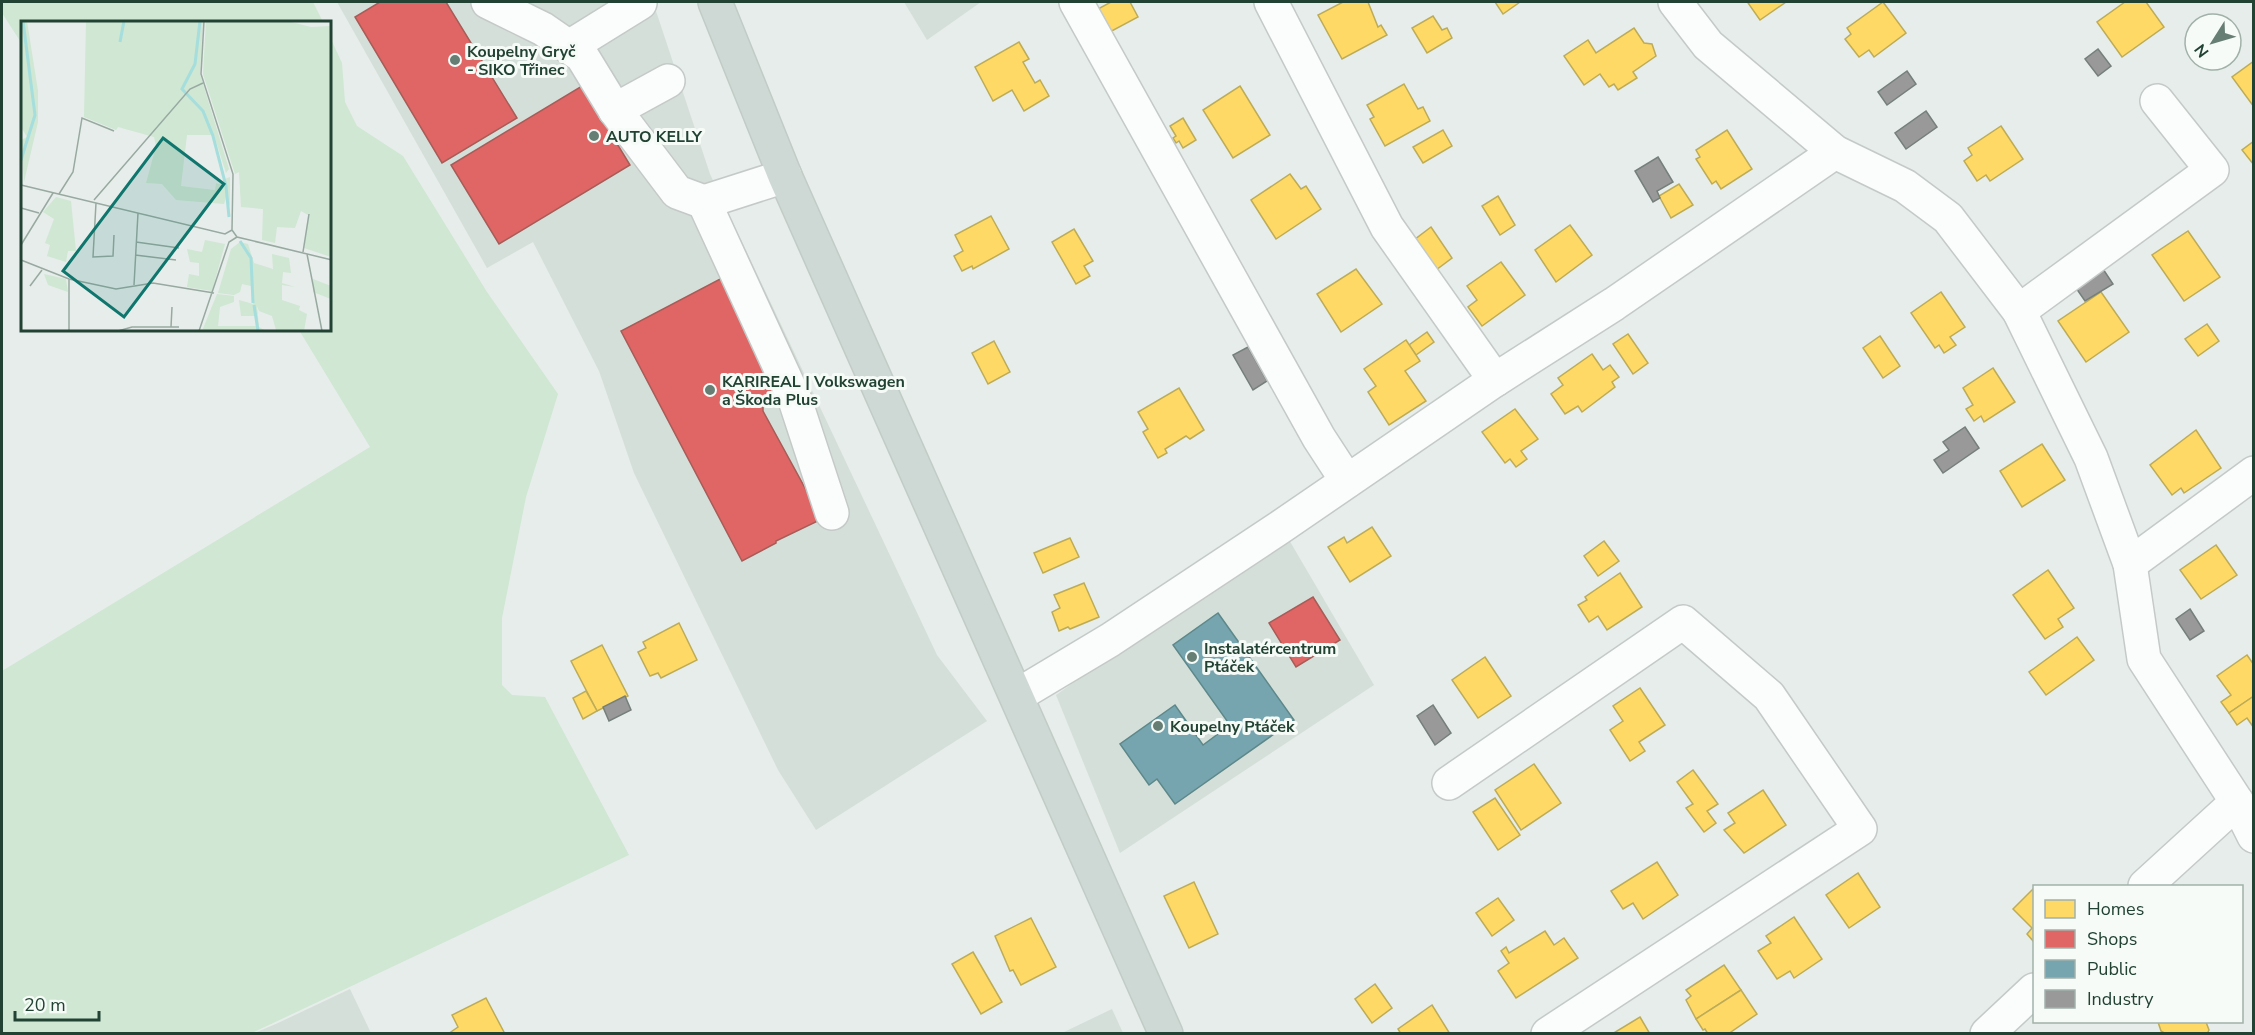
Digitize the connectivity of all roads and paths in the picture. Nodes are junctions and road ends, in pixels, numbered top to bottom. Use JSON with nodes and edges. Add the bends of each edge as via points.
{"nodes":[{"id":1,"x":715,"y":2,"type":"edge"},
{"id":2,"x":1076,"y":2,"type":"edge"},
{"id":3,"x":1271,"y":2,"type":"edge"},
{"id":4,"x":1675,"y":2,"type":"edge"},
{"id":5,"x":640,"y":3,"type":"dead end"},
{"id":6,"x":506,"y":6,"type":"edge"},
{"id":7,"x":569,"y":47,"type":"junction"},
{"id":8,"x":668,"y":81,"type":"dead end"},
{"id":9,"x":2157,"y":101,"type":"dead end"},
{"id":10,"x":615,"y":110,"type":"junction"},
{"id":11,"x":1835,"y":152,"type":"junction"},
{"id":12,"x":785,"y":176,"type":"junction"},
{"id":13,"x":704,"y":202,"type":"junction"},
{"id":14,"x":2019,"y":311,"type":"junction"},
{"id":15,"x":1495,"y":380,"type":"junction"},
{"id":16,"x":2253,"y":473,"type":"edge"},
{"id":17,"x":1347,"y":481,"type":"junction"},
{"id":18,"x":832,"y":513,"type":"dead end"},
{"id":19,"x":2130,"y":564,"type":"junction"},
{"id":20,"x":1018,"y":695,"type":"junction"},
{"id":21,"x":1449,"y":783,"type":"dead end"},
{"id":22,"x":2237,"y":802,"type":"junction"},
{"id":23,"x":2253,"y":836,"type":"edge"},
{"id":24,"x":2146,"y":885,"type":"edge"},
{"id":25,"x":2033,"y":991,"type":"edge"},
{"id":26,"x":1166,"y":1034,"type":"edge"},
{"id":27,"x":1548,"y":1034,"type":"edge"},
{"id":28,"x":1987,"y":1034,"type":"edge"}],
"edges":[{"from":1,"to":12,"type":"main road"},
{"from":2,"to":17,"type":"street"},
{"from":3,"to":15,"type":"street","via":[[1387,227]]},
{"from":4,"to":11,"type":"street","via":[[1708,45]]},
{"from":5,"to":7,"type":"street"},
{"from":6,"to":7,"type":"street"},
{"from":7,"to":10,"type":"street","via":[[582,56]]},
{"from":8,"to":10,"type":"street"},
{"from":9,"to":14,"type":"street","via":[[2212,170]]},
{"from":10,"to":13,"type":"street","via":[[677,192]]},
{"from":11,"to":14,"type":"street","via":[[1905,186],[1948,218]]},
{"from":11,"to":15,"type":"street","via":[[1614,304]]},
{"from":12,"to":13,"type":"street"},
{"from":12,"to":20,"type":"main road"},
{"from":13,"to":18,"type":"street","via":[[795,400]]},
{"from":14,"to":19,"type":"street","via":[[2091,458]]},
{"from":15,"to":17,"type":"street"},
{"from":16,"to":19,"type":"street"},
{"from":17,"to":20,"type":"street","via":[[1120,633]]},
{"from":19,"to":22,"type":"street","via":[[2144,659]]},
{"from":20,"to":26,"type":"main road"},
{"from":21,"to":27,"type":"street","via":[[1683,622],[1769,696],[1860,829]]},
{"from":22,"to":23,"type":"street"},
{"from":22,"to":24,"type":"street"},
{"from":25,"to":28,"type":"street"}]}
